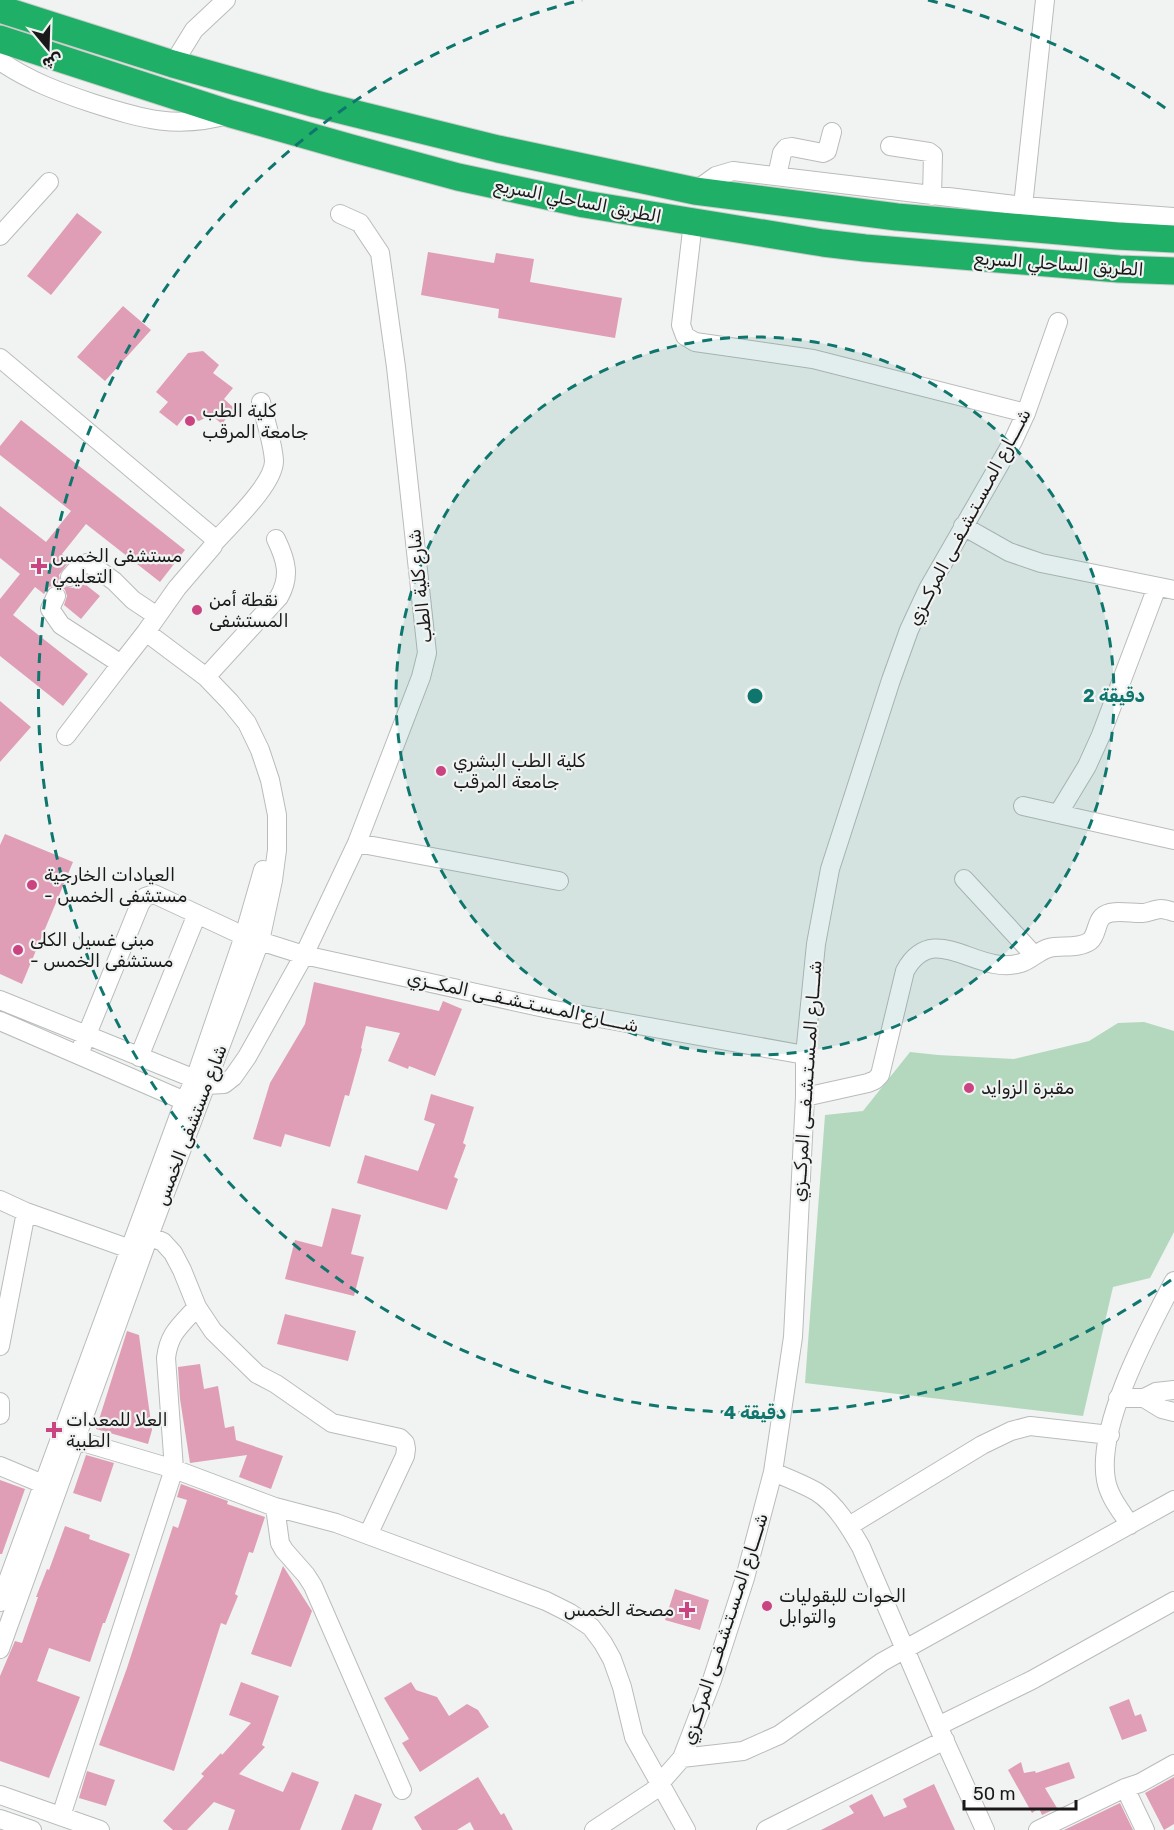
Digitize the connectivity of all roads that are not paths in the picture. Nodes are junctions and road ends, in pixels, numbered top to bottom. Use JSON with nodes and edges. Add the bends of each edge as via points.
{"nodes":[{"id":1,"x":226,"y":0,"type":"edge"},
{"id":2,"x":1044,"y":0,"type":"edge"},
{"id":3,"x":0,"y":9,"type":"edge"},
{"id":4,"x":0,"y":39,"type":"edge"},
{"id":5,"x":0,"y":61,"type":"edge"},
{"id":6,"x":173,"y":64,"type":"junction"},
{"id":7,"x":231,"y":114,"type":"junction"},
{"id":8,"x":832,"y":132,"type":"dead end"},
{"id":9,"x":890,"y":146,"type":"dead end"},
{"id":10,"x":777,"y":176,"type":"junction"},
{"id":11,"x":49,"y":182,"type":"dead end"},
{"id":12,"x":695,"y":191,"type":"junction"},
{"id":13,"x":932,"y":196,"type":"junction"},
{"id":14,"x":1023,"y":207,"type":"junction"},
{"id":15,"x":340,"y":213,"type":"dead end"},
{"id":16,"x":1174,"y":217,"type":"edge"},
{"id":17,"x":693,"y":222,"type":"junction"},
{"id":18,"x":0,"y":236,"type":"edge"},
{"id":19,"x":1174,"y":239,"type":"edge"},
{"id":20,"x":1174,"y":271,"type":"edge"},
{"id":21,"x":1058,"y":322,"type":"dead end"},
{"id":22,"x":0,"y":358,"type":"edge"},
{"id":23,"x":261,"y":402,"type":"dead end"},
{"id":24,"x":1026,"y":413,"type":"junction"},
{"id":25,"x":963,"y":526,"type":"junction"},
{"id":26,"x":276,"y":539,"type":"dead end"},
{"id":27,"x":215,"y":542,"type":"junction"},
{"id":28,"x":70,"y":577,"type":"dead end"},
{"id":29,"x":1166,"y":589,"type":"edge"},
{"id":30,"x":56,"y":596,"type":"dead end"},
{"id":31,"x":157,"y":616,"type":"junction"},
{"id":32,"x":143,"y":636,"type":"junction"},
{"id":33,"x":121,"y":664,"type":"junction"},
{"id":34,"x":206,"y":677,"type":"junction"},
{"id":35,"x":66,"y":736,"type":"dead end"},
{"id":36,"x":1023,"y":806,"type":"dead end"},
{"id":37,"x":1058,"y":814,"type":"junction"},
{"id":38,"x":1174,"y":840,"type":"edge"},
{"id":39,"x":357,"y":843,"type":"junction"},
{"id":40,"x":964,"y":879,"type":"dead end"},
{"id":41,"x":559,"y":881,"type":"dead end"},
{"id":42,"x":1174,"y":912,"type":"edge"},
{"id":43,"x":197,"y":914,"type":"junction"},
{"id":44,"x":252,"y":939,"type":"junction"},
{"id":45,"x":304,"y":955,"type":"junction"},
{"id":46,"x":1034,"y":955,"type":"junction"},
{"id":47,"x":0,"y":1000,"type":"edge"},
{"id":48,"x":0,"y":1021,"type":"edge"},
{"id":49,"x":87,"y":1035,"type":"junction"},
{"id":50,"x":80,"y":1054,"type":"junction"},
{"id":51,"x":805,"y":1055,"type":"junction"},
{"id":52,"x":139,"y":1057,"type":"junction"},
{"id":53,"x":201,"y":1082,"type":"junction"},
{"id":54,"x":805,"y":1097,"type":"junction"},
{"id":55,"x":191,"y":1104,"type":"junction"},
{"id":56,"x":0,"y":1200,"type":"edge"},
{"id":57,"x":26,"y":1212,"type":"junction"},
{"id":58,"x":149,"y":1236,"type":"junction"},
{"id":59,"x":130,"y":1249,"type":"junction"},
{"id":60,"x":1174,"y":1281,"type":"edge"},
{"id":61,"x":1168,"y":1305,"type":"edge"},
{"id":62,"x":197,"y":1307,"type":"junction"},
{"id":63,"x":0,"y":1346,"type":"edge"},
{"id":64,"x":1174,"y":1390,"type":"edge"},
{"id":65,"x":1118,"y":1398,"type":"junction"},
{"id":66,"x":1144,"y":1398,"type":"junction"},
{"id":67,"x":0,"y":1402,"type":"edge"},
{"id":68,"x":1174,"y":1412,"type":"edge"},
{"id":69,"x":0,"y":1415,"type":"edge"},
{"id":70,"x":1110,"y":1435,"type":"junction"},
{"id":71,"x":76,"y":1440,"type":"junction"},
{"id":72,"x":0,"y":1466,"type":"edge"},
{"id":73,"x":174,"y":1469,"type":"junction"},
{"id":74,"x":773,"y":1472,"type":"junction"},
{"id":75,"x":43,"y":1484,"type":"junction"},
{"id":76,"x":1174,"y":1500,"type":"edge"},
{"id":77,"x":275,"y":1507,"type":"junction"},
{"id":78,"x":1130,"y":1525,"type":"junction"},
{"id":79,"x":849,"y":1526,"type":"junction"},
{"id":80,"x":368,"y":1534,"type":"junction"},
{"id":81,"x":1174,"y":1601,"type":"edge"},
{"id":82,"x":0,"y":1602,"type":"edge"},
{"id":83,"x":906,"y":1648,"type":"junction"},
{"id":84,"x":0,"y":1649,"type":"edge"},
{"id":85,"x":942,"y":1733,"type":"junction"},
{"id":86,"x":682,"y":1758,"type":"junction"},
{"id":87,"x":1174,"y":1764,"type":"edge"},
{"id":88,"x":661,"y":1784,"type":"junction"},
{"id":89,"x":1125,"y":1788,"type":"junction"},
{"id":90,"x":402,"y":1790,"type":"dead end"},
{"id":91,"x":0,"y":1795,"type":"edge"},
{"id":92,"x":61,"y":1816,"type":"junction"},
{"id":93,"x":0,"y":1819,"type":"edge"},
{"id":94,"x":32,"y":1830,"type":"edge"},
{"id":95,"x":100,"y":1830,"type":"edge"},
{"id":96,"x":594,"y":1830,"type":"edge"},
{"id":97,"x":686,"y":1830,"type":"edge"},
{"id":98,"x":766,"y":1830,"type":"edge"},
{"id":99,"x":985,"y":1830,"type":"edge"},
{"id":100,"x":1038,"y":1830,"type":"edge"},
{"id":101,"x":1145,"y":1830,"type":"edge"}],
"edges":[{"from":1,"to":6,"type":"street","via":[[194,30]]},
{"from":2,"to":14,"type":"street"},
{"from":3,"to":6,"type":"highway","name":"الطريق الساحلي السريع"},
{"from":4,"to":7,"type":"highway","name":"الطريق الساحلي السريع"},
{"from":5,"to":7,"type":"street","via":[[33,82],[146,120],[189,122]]},
{"from":6,"to":12,"type":"highway","name":"الطريق الساحلي السريع","via":[[487,147]]},
{"from":7,"to":17,"type":"highway","name":"الطريق الساحلي السريع","via":[[459,177]]},
{"from":8,"to":10,"type":"street","via":[[823,153],[792,147],[783,150]]},
{"from":9,"to":13,"type":"street","via":[[933,155]]},
{"from":10,"to":12,"type":"street","via":[[727,172]]},
{"from":10,"to":13,"type":"street"},
{"from":11,"to":18,"type":"street"},
{"from":12,"to":19,"type":"highway","name":"الطريق الساحلي السريع","via":[[897,217]]},
{"from":13,"to":14,"type":"street"},
{"from":14,"to":16,"type":"street"},
{"from":15,"to":39,"type":"street","name":"شارع كلية الطب","via":[[360,223],[380,253],[427,653]]},
{"from":17,"to":20,"type":"highway","name":"الطريق الساحلي السريع","via":[[866,248]]},
{"from":17,"to":24,"type":"street","via":[[681,325],[685,336],[695,342],[813,360]]},
{"from":21,"to":24,"type":"street","name":"شــــارع المـسـتـشـفــى المركــزي"},
{"from":22,"to":27,"type":"street","via":[[210,533]]},
{"from":23,"to":27,"type":"street","via":[[273,470],[266,485]]},
{"from":24,"to":25,"type":"street","name":"شــــارع المـسـتـشـفــى المركــزي"},
{"from":25,"to":29,"type":"street","via":[[1009,552],[1041,563]]},
{"from":25,"to":51,"type":"street","name":"شــــارع المـسـتـشـفــى المركــزي","via":[[909,630],[830,869],[816,944]]},
{"from":26,"to":34,"type":"street","via":[[287,565],[279,597]]},
{"from":27,"to":31,"type":"street"},
{"from":28,"to":31,"type":"street","via":[[82,565],[90,564]]},
{"from":29,"to":37,"type":"street","via":[[1087,766]]},
{"from":30,"to":33,"type":"street","via":[[50,609],[61,626]]},
{"from":31,"to":32,"type":"street"},
{"from":32,"to":33,"type":"street"},
{"from":32,"to":34,"type":"street","name":"شارع مستشفى الخمس"},
{"from":32,"to":44,"type":"street","name":"شارع مستشفى الخمس","via":[[222,709],[250,754],[260,783],[266,849]]},
{"from":33,"to":35,"type":"street"},
{"from":34,"to":44,"type":"street","name":"شارع مستشفى الخمس","via":[[247,723],[270,780],[277,815],[273,880]]},
{"from":36,"to":37,"type":"street"},
{"from":37,"to":38,"type":"street"},
{"from":39,"to":41,"type":"street"},
{"from":39,"to":45,"type":"street","name":"شارع كلية الطب"},
{"from":40,"to":46,"type":"street"},
{"from":42,"to":46,"type":"street","via":[[1159,909],[1145,914],[1110,913],[1100,918],[1089,942]]},
{"from":43,"to":44,"type":"street","name":"شــــارع المـسـتـشـفــى المكــزي"},
{"from":43,"to":49,"type":"street","name":"شــــارع المـسـتـشـفــى المكــزي","via":[[154,894],[142,900]]},
{"from":43,"to":52,"type":"street"},
{"from":44,"to":45,"type":"street","name":"شــــارع المـسـتـشـفــى المكــزي"},
{"from":44,"to":53,"type":"street","name":"شارع مستشفى الخمس"},
{"from":45,"to":51,"type":"street","name":"شــــارع المـسـتـشـفــى المكــزي","via":[[549,1009]]},
{"from":45,"to":53,"type":"street","name":"شارع كلية الطب","via":[[233,1077],[224,1084]]},
{"from":46,"to":54,"type":"street","via":[[1012,965],[984,963],[947,949],[921,951],[905,971],[880,1075],[868,1083]]},
{"from":47,"to":49,"type":"street"},
{"from":48,"to":50,"type":"street"},
{"from":49,"to":50,"type":"street"},
{"from":49,"to":52,"type":"street"},
{"from":50,"to":55,"type":"street"},
{"from":51,"to":54,"type":"street","name":"شــــارع المـسـتـشـفــى المركــزي"},
{"from":52,"to":53,"type":"street"},
{"from":53,"to":55,"type":"street","name":"شارع مستشفى الخمس"},
{"from":54,"to":74,"type":"street","name":"شــــارع المـسـتـشـفــى المركــزي","via":[[793,1338]]},
{"from":55,"to":58,"type":"street","name":"شارع مستشفى الخمس"},
{"from":55,"to":59,"type":"street","name":"شارع مستشفى الخمس"},
{"from":56,"to":57,"type":"street"},
{"from":57,"to":59,"type":"street"},
{"from":57,"to":63,"type":"street"},
{"from":58,"to":62,"type":"street","via":[[163,1242],[173,1253]]},
{"from":58,"to":71,"type":"street","name":"شارع مستشفى الخمس"},
{"from":59,"to":75,"type":"street","name":"شارع مستشفى الخمس"},
{"from":60,"to":61,"type":"street"},
{"from":61,"to":65,"type":"street"},
{"from":62,"to":73,"type":"street","via":[[170,1339],[166,1358]]},
{"from":62,"to":80,"type":"street","via":[[213,1331],[256,1374],[324,1419],[395,1436],[405,1443],[405,1456]]},
{"from":64,"to":66,"type":"street"},
{"from":65,"to":66,"type":"street"},
{"from":65,"to":70,"type":"street"},
{"from":66,"to":68,"type":"street"},
{"from":67,"to":69,"type":"street"},
{"from":70,"to":78,"type":"street","via":[[1106,1479]]},
{"from":70,"to":79,"type":"street","via":[[1030,1426],[1011,1431]]},
{"from":71,"to":73,"type":"street"},
{"from":71,"to":84,"type":"street","name":"شارع مستشفى الخمس"},
{"from":72,"to":75,"type":"street"},
{"from":73,"to":77,"type":"street"},
{"from":73,"to":92,"type":"street"},
{"from":74,"to":79,"type":"street","via":[[817,1492]]},
{"from":74,"to":86,"type":"street","name":"شــــارع المـسـتـشـفــى المركــزي","via":[[745,1578]]},
{"from":75,"to":82,"type":"street","name":"شارع مستشفى الخمس"},
{"from":76,"to":78,"type":"street"},
{"from":77,"to":80,"type":"street"},
{"from":77,"to":90,"type":"street","via":[[280,1543],[313,1586]]},
{"from":78,"to":83,"type":"street"},
{"from":79,"to":83,"type":"street"},
{"from":80,"to":88,"type":"street","via":[[546,1601],[591,1628],[612,1659],[634,1737]]},
{"from":81,"to":85,"type":"street"},
{"from":83,"to":85,"type":"street"},
{"from":83,"to":86,"type":"street","via":[[779,1735],[743,1751]]},
{"from":85,"to":98,"type":"street"},
{"from":85,"to":99,"type":"street"},
{"from":86,"to":88,"type":"street","name":"شــــارع المـسـتـشـفــى المركــزي"},
{"from":87,"to":89,"type":"street"},
{"from":88,"to":96,"type":"street","name":"شــــارع المـسـتـشـفــى المركــزي"},
{"from":88,"to":97,"type":"street"},
{"from":89,"to":100,"type":"street"},
{"from":89,"to":101,"type":"street"},
{"from":91,"to":92,"type":"street"},
{"from":92,"to":95,"type":"street"},
{"from":93,"to":94,"type":"street"}]}
